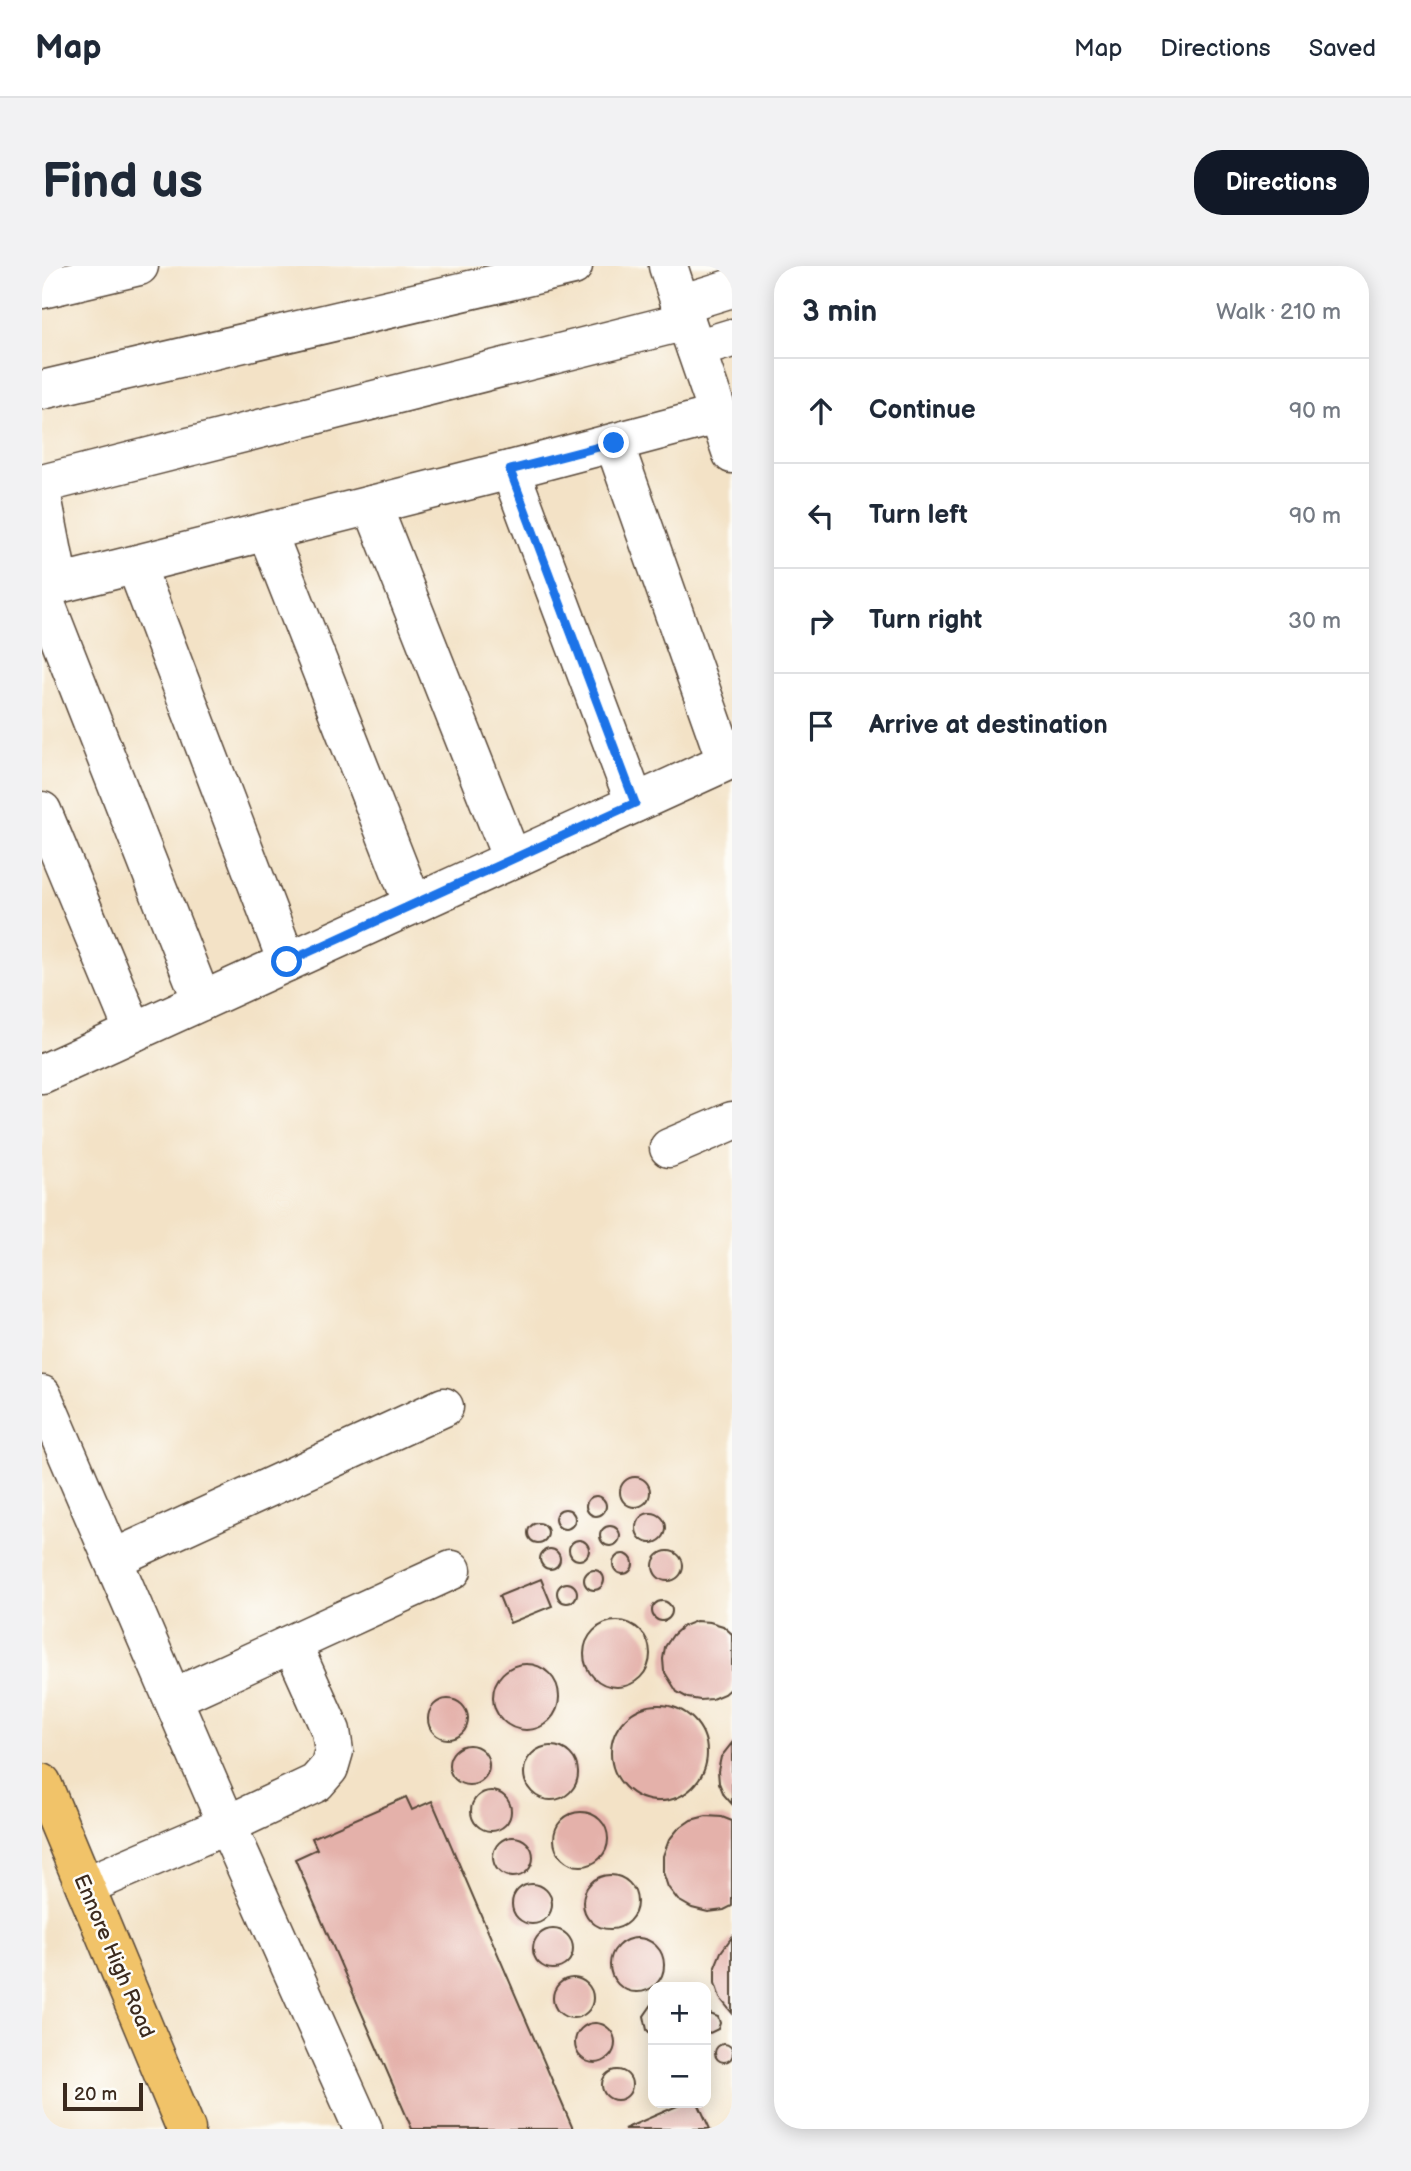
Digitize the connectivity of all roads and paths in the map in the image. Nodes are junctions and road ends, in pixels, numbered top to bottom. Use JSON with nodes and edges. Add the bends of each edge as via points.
{"nodes":[{"id":1,"x":139,"y":266,"type":"edge"},
{"id":2,"x":573,"y":266,"type":"edge"},
{"id":3,"x":668,"y":266,"type":"edge"},
{"id":4,"x":732,"y":288,"type":"edge"},
{"id":5,"x":42,"y":289,"type":"edge"},
{"id":6,"x":687,"y":325,"type":"junction"},
{"id":7,"x":732,"y":338,"type":"edge"},
{"id":8,"x":42,"y":390,"type":"edge"},
{"id":9,"x":728,"y":438,"type":"edge"},
{"id":10,"x":614,"y":443,"type":"junction"},
{"id":11,"x":510,"y":470,"type":"junction"},
{"id":12,"x":42,"y":484,"type":"edge"},
{"id":13,"x":42,"y":496,"type":"edge"},
{"id":14,"x":372,"y":505,"type":"junction"},
{"id":15,"x":267,"y":532,"type":"junction"},
{"id":16,"x":136,"y":566,"type":"junction"},
{"id":17,"x":48,"y":589,"type":"edge"},
{"id":18,"x":729,"y":760,"type":"edge"},
{"id":19,"x":635,"y":803,"type":"junction"},
{"id":20,"x":42,"y":811,"type":"edge"},
{"id":21,"x":512,"y":859,"type":"junction"},
{"id":22,"x":413,"y":904,"type":"junction"},
{"id":23,"x":287,"y":962,"type":"junction"},
{"id":24,"x":202,"y":1001,"type":"junction"},
{"id":25,"x":134,"y":1032,"type":"junction"},
{"id":26,"x":42,"y":1074,"type":"edge"},
{"id":27,"x":732,"y":1121,"type":"edge"},
{"id":28,"x":669,"y":1148,"type":"dead end"},
{"id":29,"x":42,"y":1395,"type":"edge"},
{"id":30,"x":444,"y":1407,"type":"dead end"},
{"id":31,"x":113,"y":1559,"type":"junction"},
{"id":32,"x":453,"y":1570,"type":"dead end"},
{"id":33,"x":292,"y":1644,"type":"junction"},
{"id":34,"x":173,"y":1698,"type":"junction"},
{"id":35,"x":42,"y":1783,"type":"edge"},
{"id":36,"x":227,"y":1825,"type":"junction"},
{"id":37,"x":85,"y":1886,"type":"junction"},
{"id":38,"x":186,"y":2129,"type":"edge"},
{"id":39,"x":363,"y":2129,"type":"edge"}],
"edges":[{"from":1,"to":5,"type":"street"},
{"from":2,"to":8,"type":"street"},
{"from":3,"to":6,"type":"street"},
{"from":4,"to":6,"type":"street"},
{"from":6,"to":7,"type":"street"},
{"from":6,"to":9,"type":"street"},
{"from":6,"to":12,"type":"street"},
{"from":9,"to":10,"type":"street"},
{"from":10,"to":11,"type":"street"},
{"from":10,"to":18,"type":"street"},
{"from":11,"to":14,"type":"street"},
{"from":11,"to":19,"type":"street"},
{"from":13,"to":17,"type":"street"},
{"from":14,"to":15,"type":"street"},
{"from":14,"to":21,"type":"street"},
{"from":15,"to":16,"type":"street"},
{"from":15,"to":22,"type":"street"},
{"from":16,"to":17,"type":"street"},
{"from":16,"to":23,"type":"street"},
{"from":17,"to":24,"type":"street"},
{"from":18,"to":19,"type":"street"},
{"from":19,"to":21,"type":"street"},
{"from":20,"to":25,"type":"street"},
{"from":21,"to":22,"type":"street"},
{"from":22,"to":23,"type":"street"},
{"from":23,"to":24,"type":"street"},
{"from":24,"to":25,"type":"street"},
{"from":25,"to":26,"type":"street"},
{"from":27,"to":28,"type":"street"},
{"from":29,"to":31,"type":"street"},
{"from":30,"to":31,"type":"street"},
{"from":31,"to":34,"type":"street"},
{"from":32,"to":33,"type":"street"},
{"from":33,"to":34,"type":"street"},
{"from":33,"to":36,"type":"street","via":[[331,1731],[334,1751],[329,1768],[317,1783]]},
{"from":34,"to":36,"type":"street"},
{"from":35,"to":37,"type":"main road","name":"Ennore High Road"},
{"from":36,"to":37,"type":"street"},
{"from":36,"to":39,"type":"street"},
{"from":37,"to":38,"type":"main road","name":"Ennore High Road"}]}
